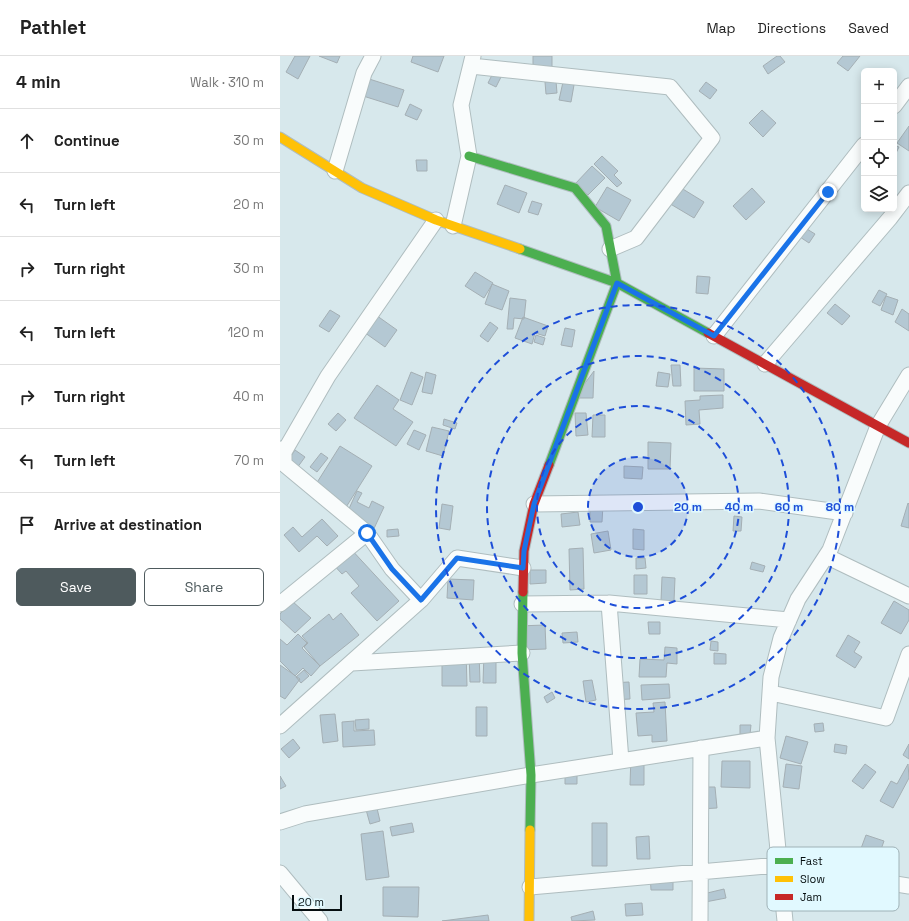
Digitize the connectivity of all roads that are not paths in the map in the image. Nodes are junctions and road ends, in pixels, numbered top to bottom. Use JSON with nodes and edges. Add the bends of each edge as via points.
{"nodes":[{"id":1,"x":373,"y":56,"type":"edge"},
{"id":2,"x":472,"y":61,"type":"edge"},
{"id":3,"x":909,"y":86,"type":"edge"},
{"id":4,"x":896,"y":104,"type":"edge"},
{"id":5,"x":280,"y":137,"type":"edge"},
{"id":6,"x":861,"y":149,"type":"edge"},
{"id":7,"x":469,"y":156,"type":"junction"},
{"id":8,"x":335,"y":171,"type":"junction"},
{"id":9,"x":909,"y":193,"type":"edge"},
{"id":10,"x":436,"y":220,"type":"junction"},
{"id":11,"x":453,"y":226,"type":"junction"},
{"id":12,"x":610,"y":249,"type":"junction"},
{"id":13,"x":617,"y":283,"type":"junction"},
{"id":14,"x":714,"y":336,"type":"junction"},
{"id":15,"x":765,"y":364,"type":"junction"},
{"id":16,"x":909,"y":375,"type":"edge"},
{"id":17,"x":878,"y":426,"type":"junction"},
{"id":18,"x":909,"y":443,"type":"edge"},
{"id":19,"x":282,"y":450,"type":"edge"},
{"id":20,"x":534,"y":504,"type":"junction"},
{"id":21,"x":845,"y":513,"type":"junction"},
{"id":22,"x":367,"y":533,"type":"junction"},
{"id":23,"x":826,"y":556,"type":"junction"},
{"id":24,"x":523,"y":568,"type":"junction"},
{"id":25,"x":909,"y":596,"type":"edge"},
{"id":26,"x":421,"y":600,"type":"junction"},
{"id":27,"x":610,"y":603,"type":"junction"},
{"id":28,"x":280,"y":604,"type":"edge"},
{"id":29,"x":522,"y":604,"type":"junction"},
{"id":30,"x":789,"y":620,"type":"junction"},
{"id":31,"x":522,"y":653,"type":"junction"},
{"id":32,"x":909,"y":654,"type":"edge"},
{"id":33,"x":352,"y":663,"type":"junction"},
{"id":34,"x":770,"y":693,"type":"junction"},
{"id":35,"x":280,"y":726,"type":"edge"},
{"id":36,"x":767,"y":738,"type":"junction"},
{"id":37,"x":701,"y":748,"type":"junction"},
{"id":38,"x":621,"y":760,"type":"junction"},
{"id":39,"x":531,"y":774,"type":"junction"},
{"id":40,"x":280,"y":822,"type":"edge"},
{"id":41,"x":776,"y":847,"type":"edge"},
{"id":42,"x":767,"y":866,"type":"edge"},
{"id":43,"x":702,"y":872,"type":"junction"},
{"id":44,"x":280,"y":873,"type":"edge"},
{"id":45,"x":899,"y":884,"type":"edge"},
{"id":46,"x":530,"y":886,"type":"junction"},
{"id":47,"x":909,"y":886,"type":"edge"},
{"id":48,"x":784,"y":911,"type":"edge"},
{"id":49,"x":320,"y":921,"type":"edge"},
{"id":50,"x":529,"y":921,"type":"edge"},
{"id":51,"x":700,"y":921,"type":"edge"},
{"id":52,"x":785,"y":921,"type":"edge"}],
"edges":[{"from":1,"to":8,"type":"street","via":[[364,72]]},
{"from":2,"to":7,"type":"street","via":[[461,105]]},
{"from":2,"to":12,"type":"street","via":[[670,87],[712,138],[636,238]]},
{"from":3,"to":4,"type":"street"},
{"from":5,"to":8,"type":"street"},
{"from":6,"to":14,"type":"street"},
{"from":7,"to":11,"type":"street"},
{"from":7,"to":12,"type":"street","via":[[575,188],[606,226]]},
{"from":8,"to":10,"type":"street","via":[[362,188]]},
{"from":9,"to":15,"type":"street"},
{"from":10,"to":11,"type":"street"},
{"from":10,"to":19,"type":"street","via":[[328,376]]},
{"from":11,"to":13,"type":"street"},
{"from":12,"to":13,"type":"street"},
{"from":13,"to":14,"type":"street"},
{"from":13,"to":20,"type":"street"},
{"from":14,"to":15,"type":"street"},
{"from":15,"to":17,"type":"street"},
{"from":16,"to":17,"type":"street"},
{"from":17,"to":18,"type":"street"},
{"from":17,"to":21,"type":"street"},
{"from":19,"to":22,"type":"street","via":[[284,464]]},
{"from":20,"to":21,"type":"street","via":[[759,501]]},
{"from":20,"to":24,"type":"street"},
{"from":21,"to":23,"type":"street"},
{"from":22,"to":26,"type":"street","via":[[392,569]]},
{"from":22,"to":28,"type":"street"},
{"from":23,"to":25,"type":"street"},
{"from":23,"to":30,"type":"street","via":[[798,599]]},
{"from":24,"to":26,"type":"street","via":[[457,558]]},
{"from":24,"to":29,"type":"street"},
{"from":26,"to":33,"type":"street"},
{"from":27,"to":29,"type":"street"},
{"from":27,"to":30,"type":"street"},
{"from":27,"to":38,"type":"street"},
{"from":29,"to":31,"type":"street"},
{"from":30,"to":34,"type":"street","via":[[781,638],[771,677]]},
{"from":31,"to":33,"type":"street"},
{"from":31,"to":39,"type":"street"},
{"from":32,"to":34,"type":"street","via":[[886,718]]},
{"from":33,"to":35,"type":"street"},
{"from":34,"to":36,"type":"street"},
{"from":36,"to":37,"type":"street"},
{"from":36,"to":41,"type":"street"},
{"from":37,"to":38,"type":"street"},
{"from":37,"to":43,"type":"street"},
{"from":38,"to":39,"type":"street"},
{"from":39,"to":40,"type":"street","via":[[305,814]]},
{"from":39,"to":46,"type":"street"},
{"from":42,"to":43,"type":"street"},
{"from":43,"to":46,"type":"street"},
{"from":43,"to":51,"type":"street"},
{"from":44,"to":49,"type":"street"},
{"from":45,"to":47,"type":"street"},
{"from":46,"to":50,"type":"street"},
{"from":48,"to":52,"type":"street"}]}
